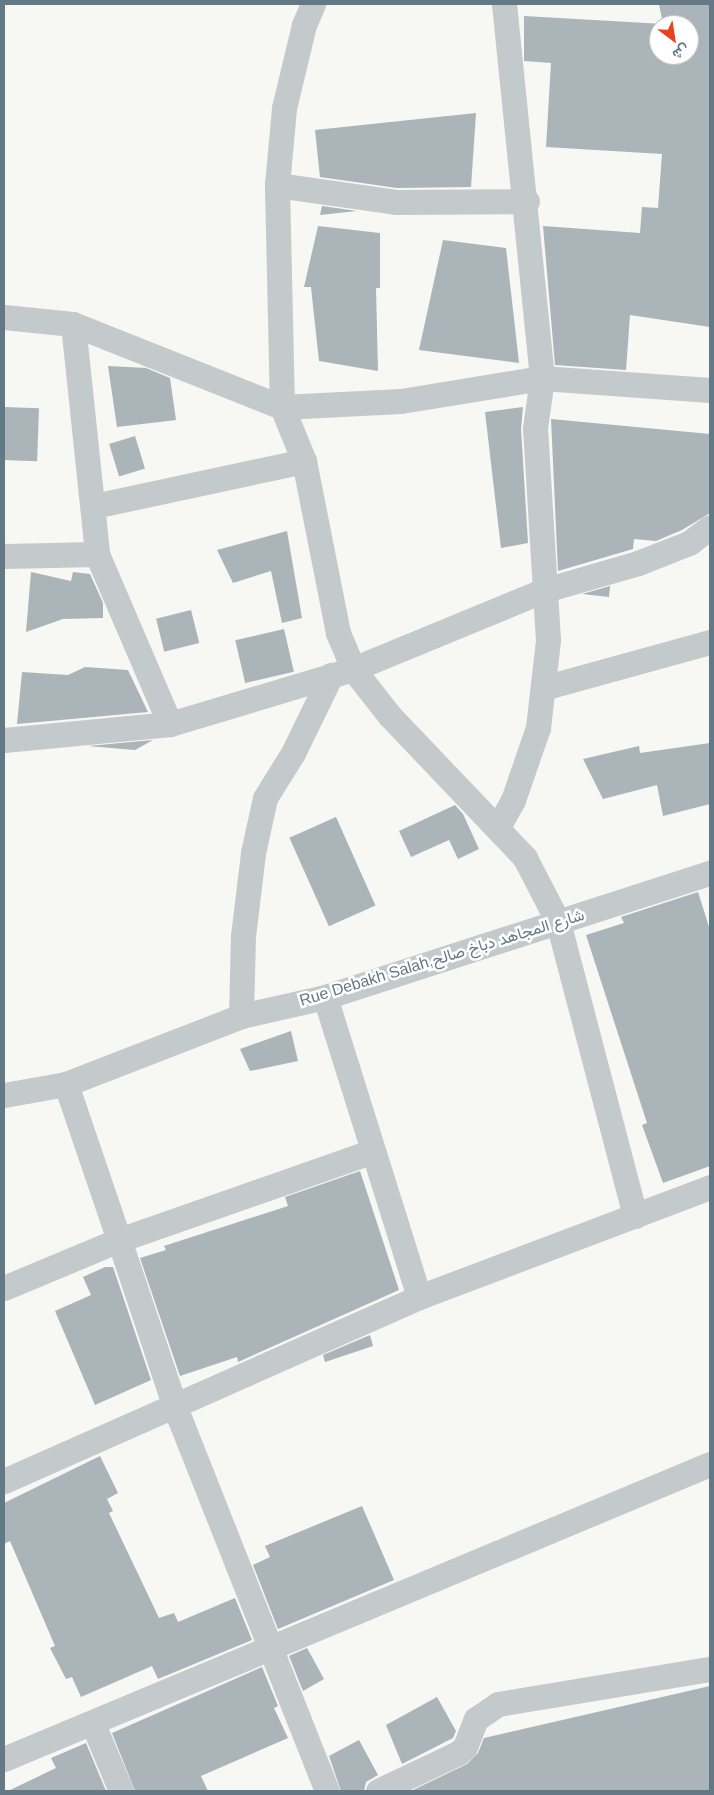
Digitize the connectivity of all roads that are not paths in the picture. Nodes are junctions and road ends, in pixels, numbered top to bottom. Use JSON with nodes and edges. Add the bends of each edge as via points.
{"nodes":[{"id":1,"x":313,"y":4,"type":"edge"},
{"id":2,"x":504,"y":4,"type":"edge"},
{"id":3,"x":277,"y":185,"type":"junction"},
{"id":4,"x":527,"y":200,"type":"junction"},
{"id":5,"x":4,"y":317,"type":"edge"},
{"id":6,"x":73,"y":324,"type":"junction"},
{"id":7,"x":542,"y":378,"type":"junction"},
{"id":8,"x":710,"y":390,"type":"edge"},
{"id":9,"x":282,"y":407,"type":"junction"},
{"id":10,"x":304,"y":461,"type":"junction"},
{"id":11,"x":94,"y":506,"type":"junction"},
{"id":12,"x":710,"y":527,"type":"edge"},
{"id":13,"x":97,"y":554,"type":"junction"},
{"id":14,"x":4,"y":556,"type":"edge"},
{"id":15,"x":545,"y":590,"type":"junction"},
{"id":16,"x":710,"y":642,"type":"edge"},
{"id":17,"x":342,"y":672,"type":"junction"},
{"id":18,"x":542,"y":688,"type":"junction"},
{"id":19,"x":170,"y":724,"type":"junction"},
{"id":20,"x":4,"y":740,"type":"edge"},
{"id":21,"x":498,"y":828,"type":"junction"},
{"id":22,"x":710,"y":873,"type":"edge"},
{"id":23,"x":558,"y":922,"type":"junction"},
{"id":24,"x":325,"y":997,"type":"junction"},
{"id":25,"x":241,"y":1016,"type":"junction"},
{"id":26,"x":66,"y":1084,"type":"junction"},
{"id":27,"x":4,"y":1094,"type":"edge"},
{"id":28,"x":373,"y":1150,"type":"junction"},
{"id":29,"x":710,"y":1187,"type":"edge"},
{"id":30,"x":635,"y":1216,"type":"junction"},
{"id":31,"x":119,"y":1240,"type":"junction"},
{"id":32,"x":4,"y":1288,"type":"edge"},
{"id":33,"x":419,"y":1297,"type":"junction"},
{"id":34,"x":174,"y":1404,"type":"junction"},
{"id":35,"x":710,"y":1464,"type":"edge"},
{"id":36,"x":4,"y":1481,"type":"edge"},
{"id":37,"x":271,"y":1647,"type":"junction"},
{"id":38,"x":710,"y":1669,"type":"edge"},
{"id":39,"x":93,"y":1724,"type":"junction"},
{"id":40,"x":4,"y":1759,"type":"edge"},
{"id":41,"x":122,"y":1791,"type":"edge"},
{"id":42,"x":327,"y":1791,"type":"edge"},
{"id":43,"x":378,"y":1791,"type":"edge"}],
"edges":[{"from":1,"to":3,"type":"street","via":[[304,25],[284,108]]},
{"from":2,"to":4,"type":"street"},
{"from":3,"to":4,"type":"street","via":[[396,202]]},
{"from":3,"to":9,"type":"street"},
{"from":4,"to":7,"type":"street"},
{"from":5,"to":6,"type":"street"},
{"from":6,"to":9,"type":"street"},
{"from":6,"to":11,"type":"street"},
{"from":7,"to":8,"type":"street"},
{"from":7,"to":9,"type":"street","via":[[401,401]]},
{"from":7,"to":15,"type":"street","via":[[535,428]]},
{"from":9,"to":10,"type":"street"},
{"from":10,"to":11,"type":"street"},
{"from":10,"to":17,"type":"street","via":[[338,633]]},
{"from":11,"to":13,"type":"street"},
{"from":12,"to":15,"type":"street","via":[[689,543]]},
{"from":13,"to":14,"type":"street"},
{"from":13,"to":19,"type":"street"},
{"from":15,"to":17,"type":"street"},
{"from":15,"to":18,"type":"street","via":[[548,640]]},
{"from":16,"to":18,"type":"street"},
{"from":17,"to":19,"type":"street"},
{"from":17,"to":21,"type":"street","via":[[390,716]]},
{"from":17,"to":25,"type":"street","via":[[264,798],[253,853],[243,936]]},
{"from":18,"to":21,"type":"street","via":[[538,728],[513,800]]},
{"from":19,"to":20,"type":"street"},
{"from":21,"to":23,"type":"street","via":[[525,858]]},
{"from":22,"to":23,"type":"street","name":"Rue Debakh Salah,شارع المجاهد دباخ صالح"},
{"from":23,"to":24,"type":"street","name":"Rue Debakh Salah,شارع المجاهد دباخ صالح"},
{"from":23,"to":30,"type":"street"},
{"from":24,"to":25,"type":"street","name":"Rue Debakh Salah,شارع المجاهد دباخ صالح"},
{"from":24,"to":28,"type":"street"},
{"from":25,"to":26,"type":"street","name":"Rue Debakh Salah,شارع المجاهد دباخ صالح"},
{"from":26,"to":27,"type":"street","name":"Rue Debakh Salah,شارع المجاهد دباخ صالح"},
{"from":26,"to":31,"type":"street"},
{"from":28,"to":31,"type":"street"},
{"from":28,"to":33,"type":"street"},
{"from":29,"to":30,"type":"street"},
{"from":30,"to":33,"type":"street"},
{"from":31,"to":32,"type":"street"},
{"from":31,"to":34,"type":"street"},
{"from":33,"to":34,"type":"street"},
{"from":34,"to":36,"type":"street"},
{"from":34,"to":37,"type":"street"},
{"from":35,"to":37,"type":"street"},
{"from":37,"to":39,"type":"street"},
{"from":37,"to":42,"type":"street"},
{"from":38,"to":43,"type":"street","via":[[498,1704],[476,1719],[465,1747],[458,1753]]},
{"from":39,"to":40,"type":"street"},
{"from":39,"to":41,"type":"street"}]}
